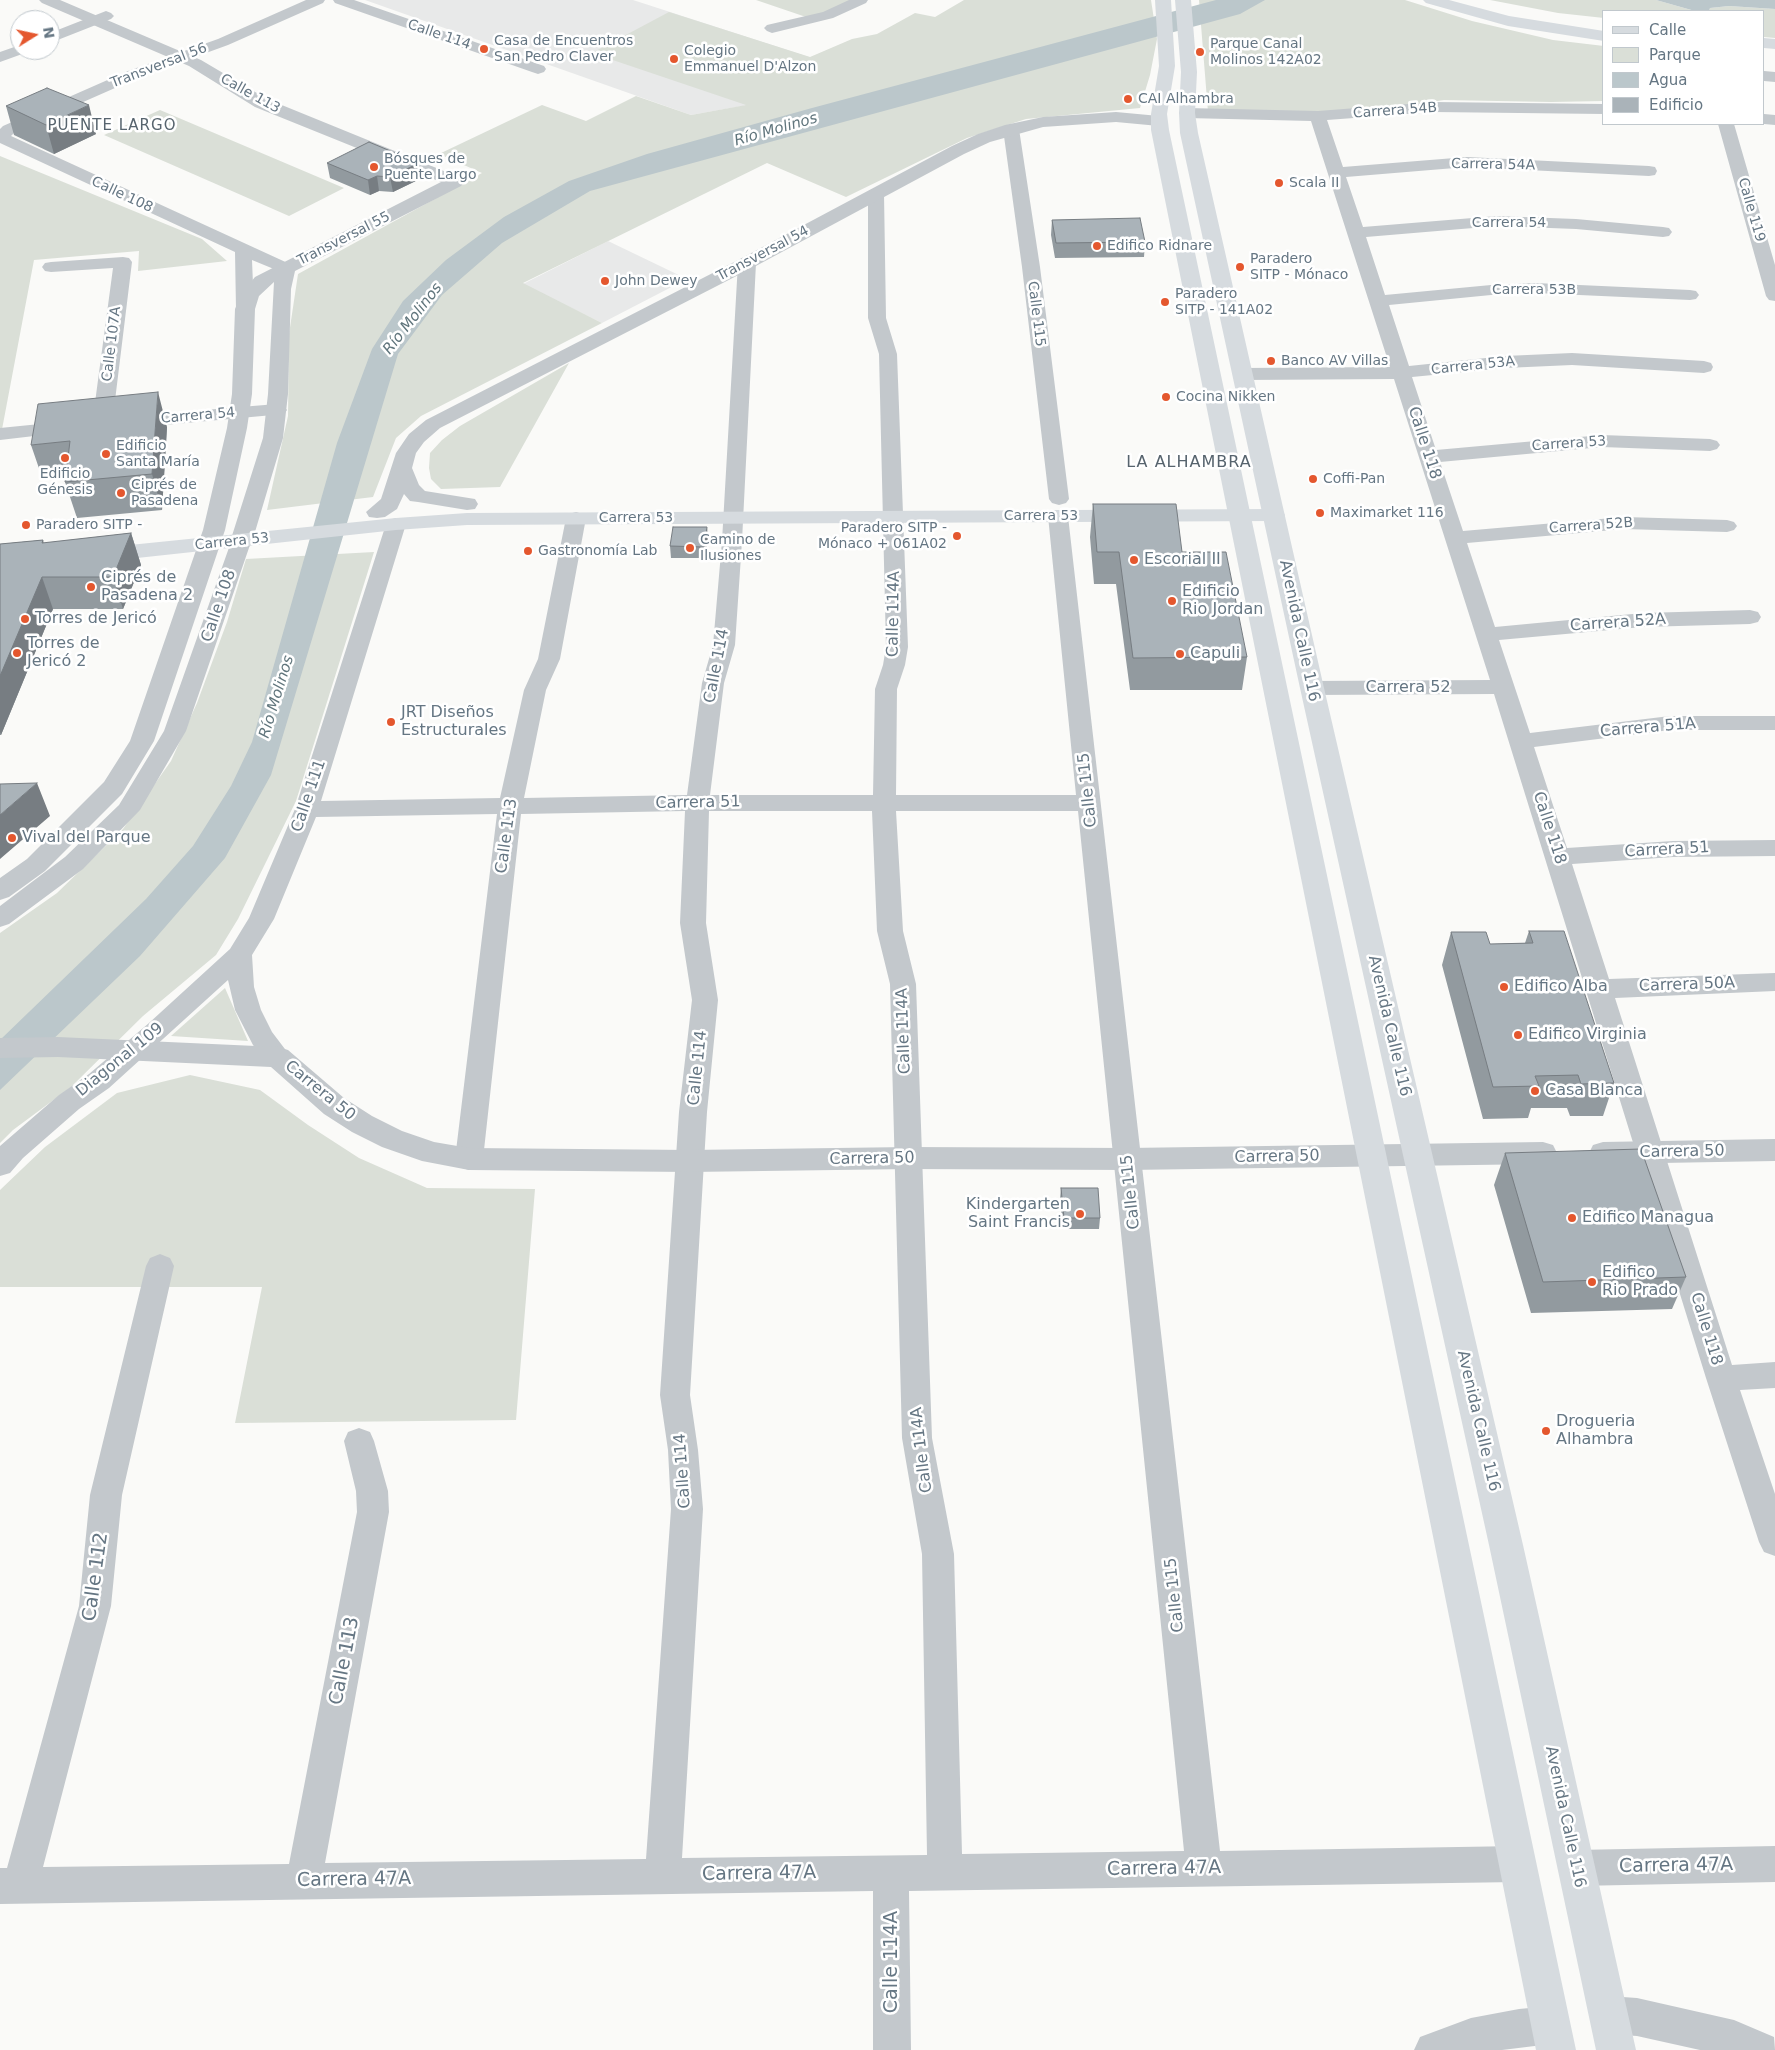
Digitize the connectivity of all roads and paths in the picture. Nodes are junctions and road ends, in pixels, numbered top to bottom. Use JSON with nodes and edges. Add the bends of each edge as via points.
{"nodes":[{"id":1,"x":47,"y":0,"type":"edge"},
{"id":2,"x":68,"y":0,"type":"edge"},
{"id":3,"x":318,"y":0,"type":"edge"},
{"id":4,"x":340,"y":0,"type":"edge"},
{"id":5,"x":861,"y":0,"type":"edge"},
{"id":6,"x":1431,"y":0,"type":"edge"},
{"id":7,"x":1467,"y":0,"type":"edge"},
{"id":8,"x":1184,"y":4,"type":"edge"},
{"id":9,"x":1164,"y":6,"type":"edge"},
{"id":10,"x":100,"y":18,"type":"junction"},
{"id":11,"x":1602,"y":26,"type":"edge"},
{"id":12,"x":772,"y":28,"type":"dead end"},
{"id":13,"x":60,"y":34,"type":"edge"},
{"id":14,"x":1602,"y":36,"type":"edge"},
{"id":15,"x":187,"y":55,"type":"junction"},
{"id":16,"x":538,"y":69,"type":"dead end"},
{"id":17,"x":1602,"y":108,"type":"edge"},
{"id":18,"x":1160,"y":113,"type":"junction"},
{"id":19,"x":1187,"y":113,"type":"junction"},
{"id":20,"x":1318,"y":116,"type":"junction"},
{"id":21,"x":1726,"y":125,"type":"edge"},
{"id":22,"x":1011,"y":129,"type":"junction"},
{"id":23,"x":2,"y":136,"type":"joint"},
{"id":24,"x":1649,"y":171,"type":"dead end"},
{"id":25,"x":1336,"y":173,"type":"junction"},
{"id":26,"x":455,"y":177,"type":"joint"},
{"id":27,"x":876,"y":194,"type":"junction"},
{"id":28,"x":1663,"y":232,"type":"dead end"},
{"id":29,"x":1356,"y":233,"type":"junction"},
{"id":30,"x":244,"y":251,"type":"junction"},
{"id":31,"x":747,"y":263,"type":"junction"},
{"id":32,"x":51,"y":268,"type":"dead end"},
{"id":33,"x":286,"y":269,"type":"junction"},
{"id":34,"x":1690,"y":295,"type":"dead end"},
{"id":35,"x":1775,"y":296,"type":"edge"},
{"id":36,"x":1378,"y":301,"type":"junction"},
{"id":37,"x":245,"y":308,"type":"junction"},
{"id":38,"x":1704,"y":367,"type":"dead end"},
{"id":39,"x":1401,"y":373,"type":"junction"},
{"id":40,"x":1242,"y":374,"type":"junction"},
{"id":41,"x":277,"y":410,"type":"junction"},
{"id":42,"x":239,"y":412,"type":"junction"},
{"id":43,"x":102,"y":425,"type":"junction"},
{"id":44,"x":0,"y":434,"type":"edge"},
{"id":45,"x":1710,"y":445,"type":"dead end"},
{"id":46,"x":1428,"y":457,"type":"junction"},
{"id":47,"x":402,"y":469,"type":"junction"},
{"id":48,"x":467,"y":504,"type":"junction"},
{"id":49,"x":1237,"y":507,"type":"junction"},
{"id":50,"x":1272,"y":507,"type":"junction"},
{"id":51,"x":894,"y":508,"type":"junction"},
{"id":52,"x":1059,"y":508,"type":"junction"},
{"id":53,"x":733,"y":509,"type":"junction"},
{"id":54,"x":368,"y":518,"type":"junction"},
{"id":55,"x":576,"y":518,"type":"junction"},
{"id":56,"x":396,"y":524,"type":"junction"},
{"id":57,"x":1727,"y":526,"type":"dead end"},
{"id":58,"x":244,"y":534,"type":"junction"},
{"id":59,"x":211,"y":537,"type":"junction"},
{"id":60,"x":1455,"y":538,"type":"junction"},
{"id":61,"x":82,"y":549,"type":"edge"},
{"id":62,"x":1750,"y":616,"type":"dead end"},
{"id":63,"x":1487,"y":634,"type":"junction"},
{"id":64,"x":1504,"y":687,"type":"junction"},
{"id":65,"x":1312,"y":688,"type":"junction"},
{"id":66,"x":1775,"y":723,"type":"edge"},
{"id":67,"x":1522,"y":741,"type":"junction"},
{"id":68,"x":883,"y":802,"type":"junction"},
{"id":69,"x":698,"y":803,"type":"junction"},
{"id":70,"x":1089,"y":803,"type":"junction"},
{"id":71,"x":510,"y":806,"type":"junction"},
{"id":72,"x":307,"y":808,"type":"junction"},
{"id":73,"x":1775,"y":848,"type":"edge"},
{"id":74,"x":1558,"y":857,"type":"junction"},
{"id":75,"x":0,"y":891,"type":"edge"},
{"id":76,"x":0,"y":918,"type":"edge"},
{"id":77,"x":239,"y":956,"type":"junction"},
{"id":78,"x":1775,"y":982,"type":"edge"},
{"id":79,"x":1600,"y":989,"type":"junction"},
{"id":80,"x":0,"y":1048,"type":"edge"},
{"id":81,"x":134,"y":1050,"type":"junction"},
{"id":82,"x":278,"y":1057,"type":"junction"},
{"id":83,"x":1775,"y":1150,"type":"edge"},
{"id":84,"x":1650,"y":1152,"type":"junction"},
{"id":85,"x":1418,"y":1155,"type":"junction"},
{"id":86,"x":1373,"y":1156,"type":"junction"},
{"id":87,"x":909,"y":1158,"type":"junction"},
{"id":88,"x":469,"y":1159,"type":"junction"},
{"id":89,"x":1128,"y":1159,"type":"junction"},
{"id":90,"x":690,"y":1161,"type":"junction"},
{"id":91,"x":0,"y":1165,"type":"edge"},
{"id":92,"x":160,"y":1266,"type":"dead end"},
{"id":93,"x":1775,"y":1375,"type":"edge"},
{"id":94,"x":1721,"y":1378,"type":"junction"},
{"id":95,"x":359,"y":1441,"type":"dead end"},
{"id":96,"x":1775,"y":1542,"type":"edge"},
{"id":97,"x":1518,"y":1864,"type":"junction"},
{"id":98,"x":1775,"y":1864,"type":"edge"},
{"id":99,"x":1204,"y":1868,"type":"junction"},
{"id":100,"x":1576,"y":1868,"type":"junction"},
{"id":101,"x":945,"y":1872,"type":"junction"},
{"id":102,"x":891,"y":1873,"type":"junction"},
{"id":103,"x":663,"y":1875,"type":"junction"},
{"id":104,"x":304,"y":1881,"type":"junction"},
{"id":105,"x":10,"y":1886,"type":"edge"},
{"id":106,"x":1612,"y":2032,"type":"edge"},
{"id":107,"x":1554,"y":2037,"type":"edge"},
{"id":108,"x":892,"y":2050,"type":"edge"},
{"id":109,"x":1433,"y":2050,"type":"edge"},
{"id":110,"x":1761,"y":2050,"type":"edge"}],
"edges":[{"from":1,"to":10,"type":"street","name":"Calle 113"},
{"from":2,"to":10,"type":"street","name":"Calle 113"},
{"from":3,"to":15,"type":"street","name":"Transversal 56"},
{"from":4,"to":16,"type":"street","name":"Calle 114"},
{"from":5,"to":12,"type":"street","via":[[828,16]]},
{"from":6,"to":14,"type":"main road","via":[[1508,21]]},
{"from":7,"to":11,"type":"main road","via":[[1534,16]]},
{"from":8,"to":19,"type":"main road","name":"Avenida Calle 116","via":[[1189,72]]},
{"from":9,"to":18,"type":"main road","via":[[1167,66]]},
{"from":10,"to":13,"type":"street"},
{"from":10,"to":15,"type":"street","name":"Calle 113"},
{"from":15,"to":23,"type":"street","name":"Transversal 56","via":[[134,74],[9,129]]},
{"from":15,"to":26,"type":"street","name":"Calle 113","via":[[232,72],[266,101],[381,153]]},
{"from":17,"to":20,"type":"street","name":"Carrera 54B","via":[[1434,107]]},
{"from":18,"to":22,"type":"street","via":[[1139,118],[1043,122]]},
{"from":18,"to":49,"type":"main road"},
{"from":19,"to":20,"type":"street","name":"Carrera 54B"},
{"from":19,"to":40,"type":"main road","name":"Avenida Calle 116"},
{"from":20,"to":25,"type":"street","name":"Calle 118"},
{"from":21,"to":35,"type":"street","name":"Calle 119"},
{"from":22,"to":27,"type":"street","name":"Transversal 54","via":[[976,142]]},
{"from":22,"to":52,"type":"street","name":"Calle 115","via":[[1031,267]]},
{"from":23,"to":30,"type":"street","name":"Calle 108","via":[[27,152]]},
{"from":24,"to":25,"type":"street","name":"Carrera 54A","via":[[1467,162]]},
{"from":25,"to":29,"type":"street","name":"Calle 118"},
{"from":26,"to":33,"type":"street","name":"Transversal 55"},
{"from":27,"to":31,"type":"street","name":"Transversal 54"},
{"from":27,"to":51,"type":"street","name":"Calle 114A","via":[[877,318],[888,354]]},
{"from":28,"to":29,"type":"street","name":"Carrera 54","via":[[1496,221]]},
{"from":29,"to":36,"type":"street","name":"Calle 118"},
{"from":30,"to":33,"type":"street","name":"Calle 108"},
{"from":30,"to":37,"type":"street","name":"Calle 108"},
{"from":31,"to":47,"type":"street","name":"Transversal 54","via":[[432,424],[416,438],[406,453]]},
{"from":31,"to":53,"type":"street","name":"Calle 114"},
{"from":32,"to":43,"type":"street","name":"Calle 107A","via":[[123,262]]},
{"from":33,"to":37,"type":"street","name":"Transversal 55","via":[[254,288]]},
{"from":33,"to":41,"type":"street","name":"Calle 108","via":[[282,289]]},
{"from":34,"to":36,"type":"street","name":"Carrera 53B","via":[[1535,288]]},
{"from":36,"to":39,"type":"street","name":"Calle 118"},
{"from":37,"to":42,"type":"street","name":"Calle 108"},
{"from":38,"to":39,"type":"street","name":"Carrera 53A","via":[[1572,359]]},
{"from":39,"to":40,"type":"street","name":"Carrera 53A"},
{"from":39,"to":46,"type":"street","name":"Calle 118"},
{"from":40,"to":50,"type":"main road","name":"Avenida Calle 116"},
{"from":41,"to":42,"type":"street","name":"Carrera 54"},
{"from":41,"to":58,"type":"street","name":"Calle 108","via":[[273,438]]},
{"from":42,"to":43,"type":"street","name":"Carrera 54"},
{"from":42,"to":59,"type":"street","name":"Calle 108"},
{"from":43,"to":44,"type":"street","name":"Carrera 54"},
{"from":45,"to":46,"type":"street","name":"Carrera 53","via":[[1602,441]]},
{"from":46,"to":60,"type":"street","name":"Calle 118"},
{"from":47,"to":48,"type":"street","via":[[409,487],[418,496]]},
{"from":47,"to":54,"type":"street","name":"Transversal 54","via":[[392,499]]},
{"from":48,"to":53,"type":"main road","name":"Carrera 53"},
{"from":48,"to":54,"type":"main road","name":"Carrera 53"},
{"from":49,"to":50,"type":"main road","name":"Carrera 53"},
{"from":49,"to":52,"type":"main road","name":"Carrera 53"},
{"from":49,"to":86,"type":"main road"},
{"from":50,"to":65,"type":"main road","name":"Avenida Calle 116"},
{"from":51,"to":52,"type":"main road","name":"Carrera 53"},
{"from":51,"to":53,"type":"main road","name":"Carrera 53"},
{"from":51,"to":68,"type":"street","name":"Calle 114A","via":[[897,647],[886,689]]},
{"from":52,"to":70,"type":"street","name":"Calle 115"},
{"from":53,"to":55,"type":"main road","name":"Carrera 53"},
{"from":53,"to":69,"type":"street","name":"Calle 114","via":[[724,645],[712,683]]},
{"from":54,"to":56,"type":"main road","name":"Carrera 53"},
{"from":54,"to":58,"type":"main road","name":"Carrera 53"},
{"from":55,"to":56,"type":"main road","name":"Carrera 53","via":[[467,519]]},
{"from":55,"to":71,"type":"street","name":"Calle 113","via":[[549,659],[535,690]]},
{"from":56,"to":72,"type":"street","name":"Calle 111"},
{"from":57,"to":60,"type":"street","name":"Carrera 52B","via":[[1624,523]]},
{"from":58,"to":59,"type":"main road","name":"Carrera 53"},
{"from":58,"to":76,"type":"street","name":"Calle 108","via":[[176,731],[128,810],[74,863]]},
{"from":59,"to":61,"type":"main road","name":"Carrera 53"},
{"from":59,"to":75,"type":"street","name":"Calle 108","via":[[142,740],[123,772],[113,788],[56,847]]},
{"from":60,"to":63,"type":"street","name":"Calle 118"},
{"from":62,"to":63,"type":"street","name":"Carrera 52A","via":[[1643,620]]},
{"from":63,"to":64,"type":"street","name":"Calle 118"},
{"from":64,"to":65,"type":"street","name":"Carrera 52"},
{"from":64,"to":67,"type":"street","name":"Calle 118"},
{"from":65,"to":85,"type":"main road","name":"Avenida Calle 116"},
{"from":66,"to":67,"type":"street","name":"Carrera 51A","via":[[1670,723]]},
{"from":67,"to":74,"type":"street","name":"Calle 118"},
{"from":68,"to":69,"type":"street","name":"Carrera 51"},
{"from":68,"to":70,"type":"street","name":"Carrera 51"},
{"from":68,"to":87,"type":"street","name":"Calle 114A","via":[[890,931],[903,984]]},
{"from":69,"to":71,"type":"street","name":"Carrera 51"},
{"from":69,"to":90,"type":"street","name":"Calle 114","via":[[694,923],[705,1000]]},
{"from":70,"to":89,"type":"street","name":"Calle 115"},
{"from":71,"to":72,"type":"street","name":"Carrera 51"},
{"from":71,"to":88,"type":"street","name":"Calle 113"},
{"from":72,"to":77,"type":"street","name":"Calle 111","via":[[261,919]]},
{"from":73,"to":74,"type":"street","name":"Carrera 51","via":[[1673,849]]},
{"from":74,"to":79,"type":"street","name":"Calle 118"},
{"from":77,"to":81,"type":"street","name":"Diagonal 109"},
{"from":77,"to":82,"type":"street","via":[[248,1010],[262,1038]]},
{"from":78,"to":79,"type":"street","name":"Carrera 50A"},
{"from":79,"to":84,"type":"street","name":"Calle 118"},
{"from":80,"to":81,"type":"street","name":"Carrera 50"},
{"from":81,"to":82,"type":"street","name":"Carrera 50"},
{"from":81,"to":91,"type":"street","name":"Diagonal 109","via":[[13,1150]]},
{"from":82,"to":88,"type":"street","name":"Carrera 50","via":[[334,1106],[362,1124],[432,1153]]},
{"from":83,"to":84,"type":"street","name":"Carrera 50"},
{"from":84,"to":85,"type":"street","name":"Carrera 50"},
{"from":84,"to":94,"type":"street","name":"Calle 118"},
{"from":85,"to":86,"type":"street","name":"Carrera 50"},
{"from":85,"to":100,"type":"main road","name":"Avenida Calle 116"},
{"from":86,"to":89,"type":"street","name":"Carrera 50"},
{"from":86,"to":97,"type":"main road"},
{"from":87,"to":89,"type":"street","name":"Carrera 50"},
{"from":87,"to":90,"type":"street","name":"Carrera 50"},
{"from":87,"to":101,"type":"street","name":"Calle 114A","via":[[917,1438],[938,1554]]},
{"from":88,"to":90,"type":"street","name":"Carrera 50"},
{"from":89,"to":99,"type":"street","name":"Calle 115"},
{"from":90,"to":103,"type":"street","name":"Calle 114","via":[[675,1395],[687,1509]]},
{"from":92,"to":105,"type":"street","name":"Calle 112","via":[[106,1495],[95,1606]]},
{"from":93,"to":94,"type":"street"},
{"from":94,"to":96,"type":"street","name":"Calle 118"},
{"from":95,"to":104,"type":"street","name":"Calle 113","via":[[372,1491],[373,1512]]},
{"from":97,"to":99,"type":"street","name":"Carrera 47A"},
{"from":97,"to":107,"type":"main road"},
{"from":98,"to":100,"type":"street","name":"Carrera 47A"},
{"from":99,"to":101,"type":"street","name":"Carrera 47A"},
{"from":100,"to":106,"type":"main road","name":"Avenida Calle 116"},
{"from":101,"to":102,"type":"street","name":"Carrera 47A"},
{"from":102,"to":103,"type":"street","name":"Carrera 47A"},
{"from":102,"to":108,"type":"street","name":"Calle 114A"},
{"from":103,"to":104,"type":"street","name":"Carrera 47A"},
{"from":104,"to":105,"type":"street","name":"Carrera 47A"},
{"from":106,"to":110,"type":"street","via":[[1637,2018],[1734,2039]]},
{"from":107,"to":109,"type":"street","via":[[1519,2028],[1470,2037]]}]}
